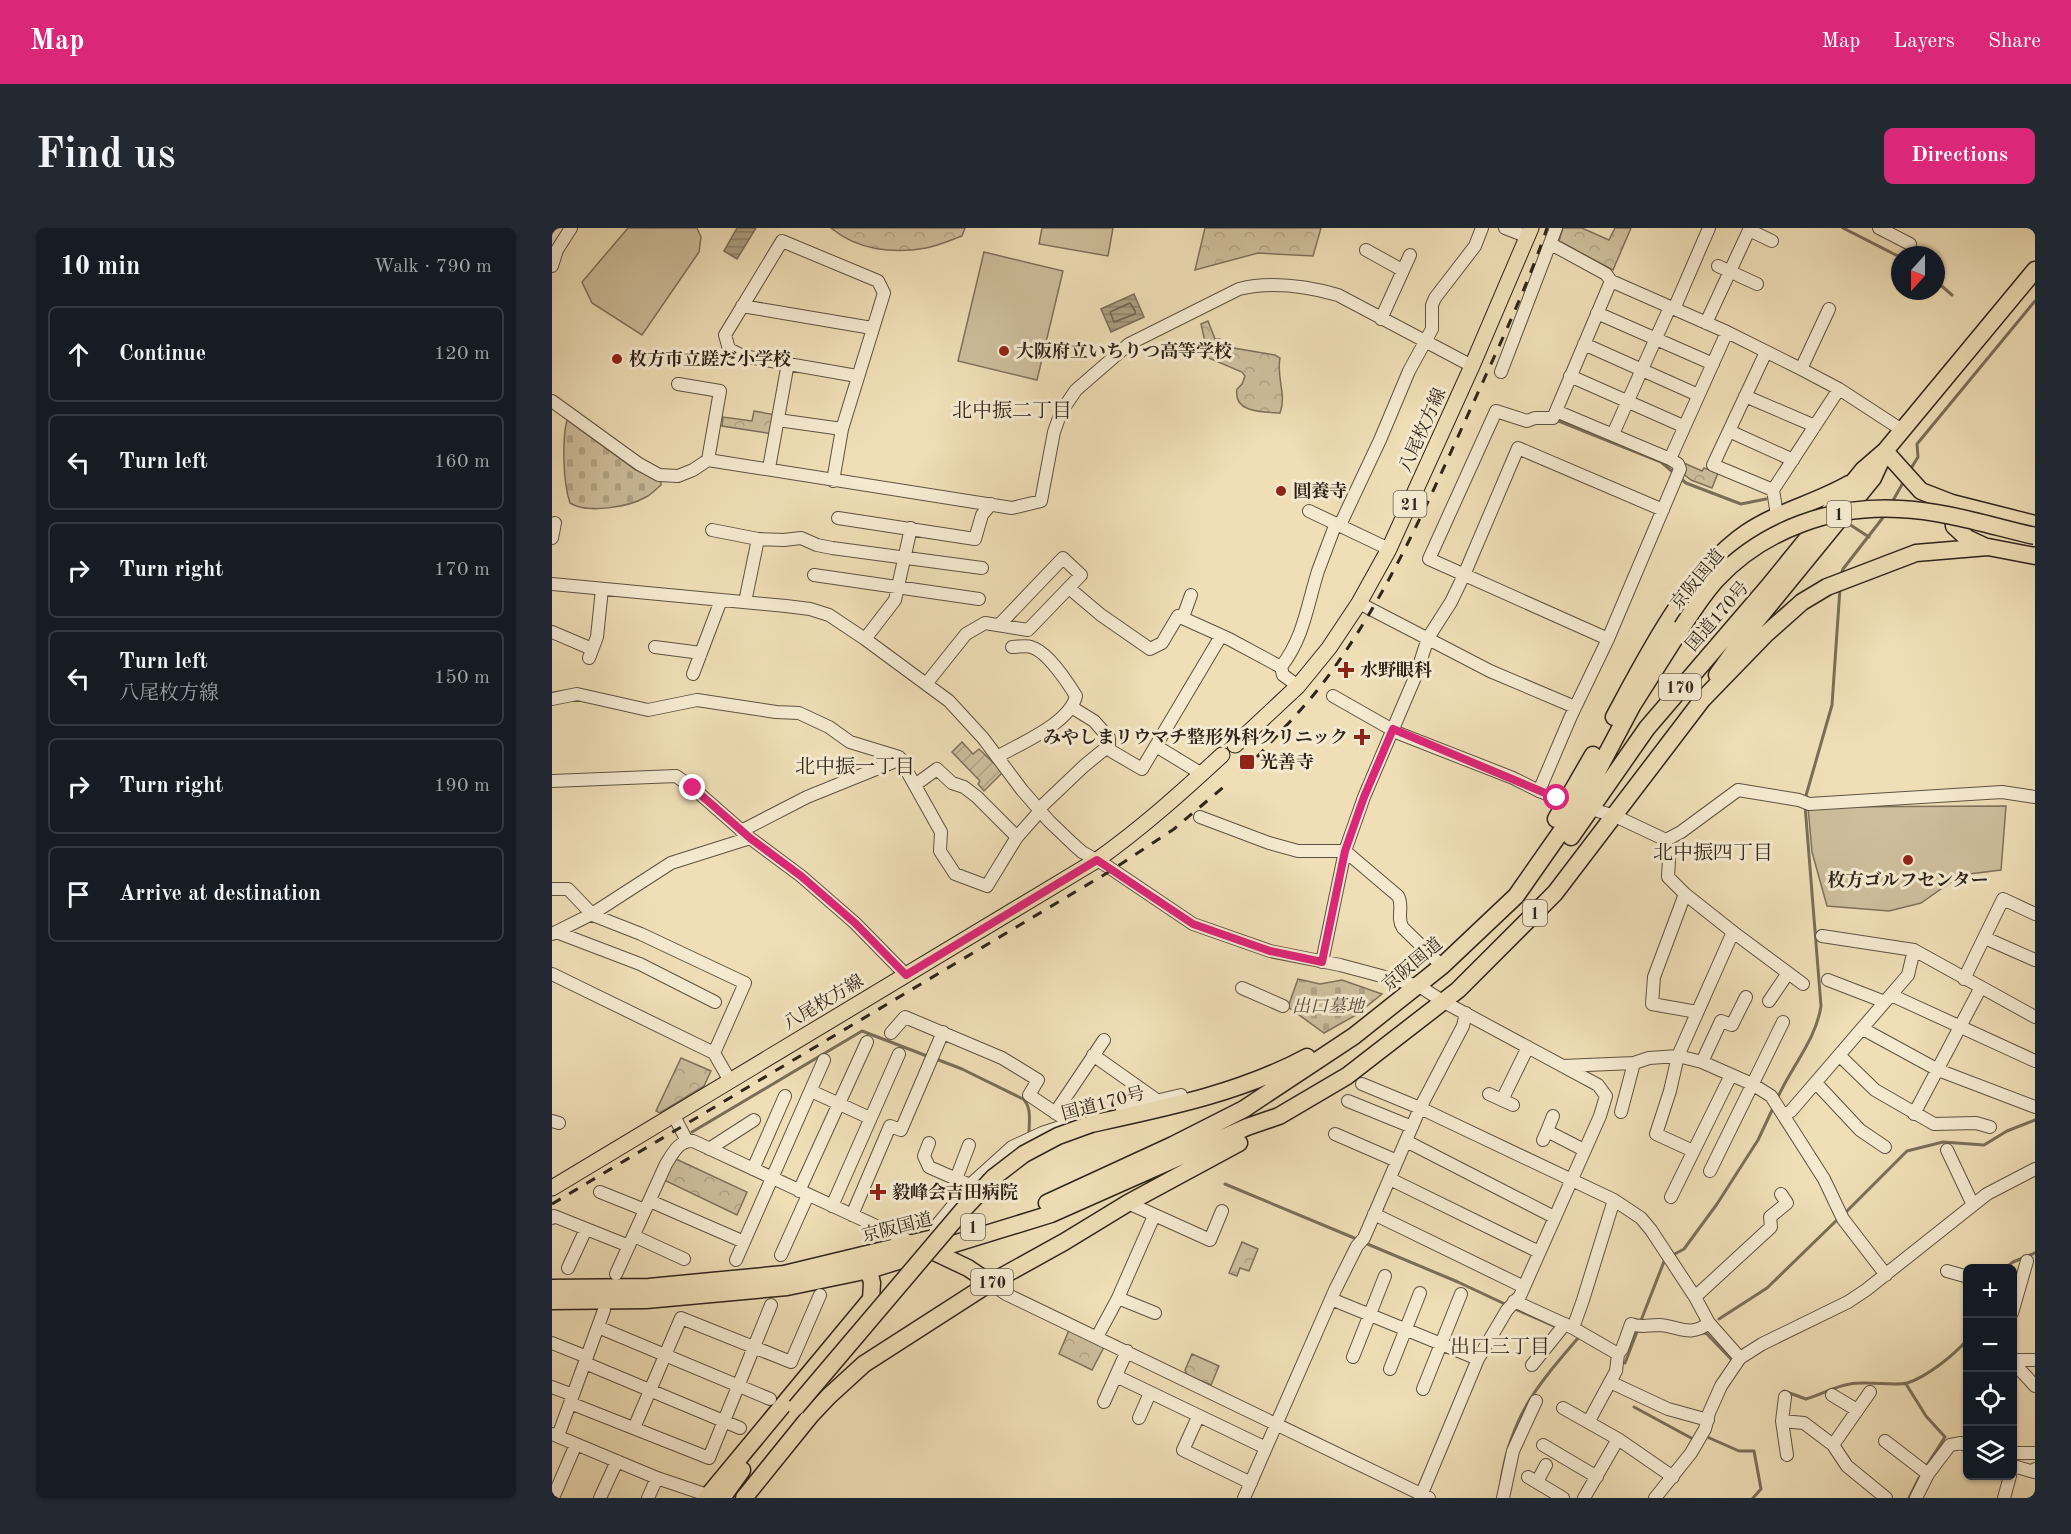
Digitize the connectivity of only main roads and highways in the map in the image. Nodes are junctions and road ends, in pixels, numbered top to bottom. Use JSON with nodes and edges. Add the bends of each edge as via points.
{"nodes":[{"id":1,"x":1529,"y":233,"type":"edge"},
{"id":2,"x":2035,"y":270,"type":"edge"},
{"id":3,"x":1885,"y":451,"type":"junction"},
{"id":4,"x":1853,"y":482,"type":"junction"},
{"id":5,"x":1952,"y":503,"type":"junction"},
{"id":6,"x":2035,"y":524,"type":"edge"},
{"id":7,"x":2035,"y":536,"type":"edge"},
{"id":8,"x":1988,"y":547,"type":"junction"},
{"id":9,"x":2035,"y":556,"type":"edge"},
{"id":10,"x":1702,"y":700,"type":"junction"},
{"id":11,"x":1235,"y":745,"type":"dead end"},
{"id":12,"x":1222,"y":756,"type":"dead end"},
{"id":13,"x":1579,"y":805,"type":"junction"},
{"id":14,"x":1354,"y":1036,"type":"junction"},
{"id":15,"x":1279,"y":1116,"type":"junction"},
{"id":16,"x":552,"y":1188,"type":"edge"},
{"id":17,"x":934,"y":1245,"type":"junction"},
{"id":18,"x":869,"y":1270,"type":"junction"},
{"id":19,"x":986,"y":1281,"type":"junction"},
{"id":20,"x":552,"y":1288,"type":"edge"},
{"id":21,"x":552,"y":1301,"type":"edge"},
{"id":22,"x":712,"y":1497,"type":"edge"},
{"id":23,"x":734,"y":1498,"type":"edge"},
{"id":24,"x":744,"y":1498,"type":"edge"}],
"edges":[{"from":1,"to":11,"type":"main road","name":"八尾枚方線","number":"21","via":[[1389,549],[1359,603],[1298,686]]},
{"from":2,"to":3,"type":"highway","name":"国道170号","number":"170"},
{"from":3,"to":4,"type":"highway","name":"国道170号","number":"170"},
{"from":3,"to":5,"type":"highway","via":[[1921,491]]},
{"from":3,"to":10,"type":"highway","name":"国道170号","number":"170","via":[[1873,478],[1753,625]]},
{"from":4,"to":13,"type":"highway","name":"国道170号","number":"170","via":[[1768,587]]},
{"from":4,"to":13,"type":"highway","via":[[1777,515],[1717,557],[1674,612],[1638,671]]},
{"from":5,"to":6,"type":"highway"},
{"from":5,"to":8,"type":"highway","via":[[1954,526],[1967,538]]},
{"from":7,"to":13,"type":"highway","name":"京阪国道","number":"1","bridge":true,"via":[[1948,515],[1900,509],[1855,510],[1810,520],[1767,539],[1738,558],[1716,580],[1682,627],[1632,706]]},
{"from":8,"to":9,"type":"highway","name":"京阪国道","number":"1"},
{"from":8,"to":10,"type":"highway","name":"京阪国道","number":"1","via":[[1916,553],[1827,587],[1802,602],[1766,634]]},
{"from":10,"to":15,"type":"highway","name":"京阪国道","number":"1","via":[[1556,893],[1444,1002],[1347,1076]]},
{"from":12,"to":16,"type":"main road","name":"八尾枚方線","via":[[1157,814],[1097,860]]},
{"from":13,"to":14,"type":"highway","name":"京阪国道","number":"1","via":[[1516,896],[1419,986]]},
{"from":14,"to":17,"type":"highway","name":"京阪国道","number":"1","via":[[1244,1109],[1173,1145],[1046,1204]]},
{"from":14,"to":22,"type":"highway","name":"国道170号","bridge":true,"via":[[1341,1038],[1234,1089],[1091,1124],[1024,1154],[994,1177],[963,1210],[740,1473]]},
{"from":15,"to":17,"type":"highway","name":"京阪国道","number":"1","via":[[1052,1214]]},
{"from":15,"to":19,"type":"highway","number":"170","via":[[1250,1138]]},
{"from":17,"to":18,"type":"highway","name":"京阪国道","number":"1"},
{"from":17,"to":19,"type":"highway"},
{"from":17,"to":20,"type":"highway","name":"京阪国道","via":[[915,1244],[784,1274],[649,1287]]},
{"from":18,"to":21,"type":"highway","name":"京阪国道","number":"1","via":[[787,1287],[646,1300]]},
{"from":18,"to":22,"type":"highway","via":[[872,1299]]},
{"from":19,"to":23,"type":"highway","number":"170","via":[[888,1338],[846,1369],[792,1425]]},
{"from":19,"to":24,"type":"highway","number":"170","via":[[848,1378],[811,1414]]}]}
